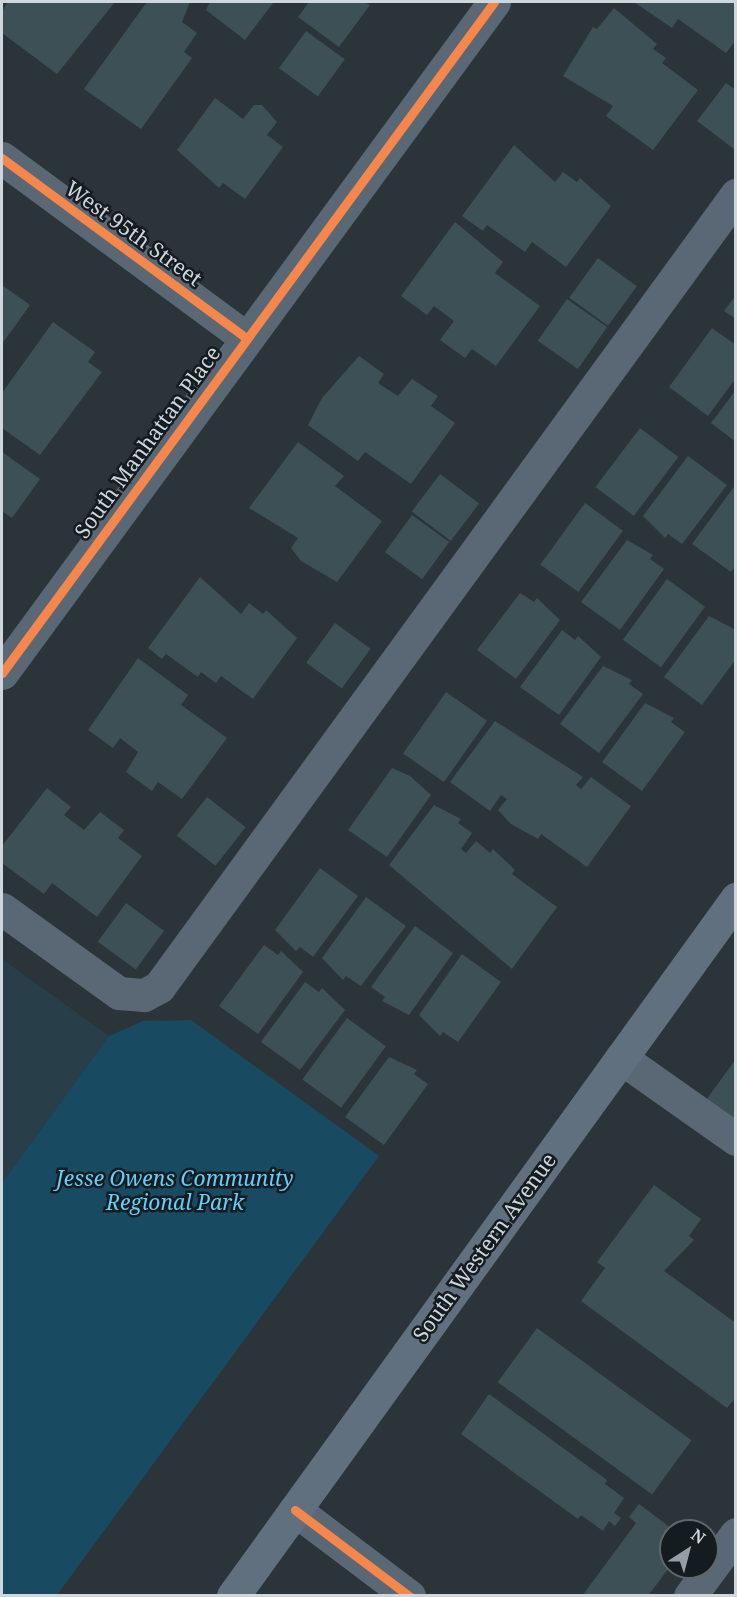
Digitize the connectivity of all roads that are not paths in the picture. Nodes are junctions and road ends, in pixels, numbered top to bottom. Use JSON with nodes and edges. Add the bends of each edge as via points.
{"nodes":[{"id":1,"x":494,"y":2,"type":"edge"},
{"id":2,"x":2,"y":158,"type":"edge"},
{"id":3,"x":735,"y":195,"type":"edge"},
{"id":4,"x":246,"y":337,"type":"junction"},
{"id":5,"x":2,"y":673,"type":"edge"},
{"id":6,"x":735,"y":899,"type":"edge"},
{"id":7,"x":2,"y":909,"type":"edge"},
{"id":8,"x":621,"y":1058,"type":"junction"},
{"id":9,"x":735,"y":1139,"type":"edge"},
{"id":10,"x":295,"y":1510,"type":"junction"},
{"id":11,"x":735,"y":1534,"type":"edge"},
{"id":12,"x":233,"y":1596,"type":"edge"},
{"id":13,"x":409,"y":1596,"type":"edge"},
{"id":14,"x":690,"y":1596,"type":"edge"}],
"edges":[{"from":1,"to":4,"type":"street","name":"South Manhattan Place"},
{"from":2,"to":4,"type":"street","name":"West 95th Street"},
{"from":3,"to":7,"type":"street","via":[[159,987],[144,995],[119,993]]},
{"from":4,"to":5,"type":"street","name":"South Manhattan Place"},
{"from":6,"to":8,"type":"main road","name":"South Western Avenue"},
{"from":8,"to":9,"type":"street"},
{"from":8,"to":10,"type":"main road","name":"South Western Avenue"},
{"from":10,"to":12,"type":"main road","name":"South Western Avenue"},
{"from":10,"to":13,"type":"street"},
{"from":11,"to":14,"type":"street"}]}
